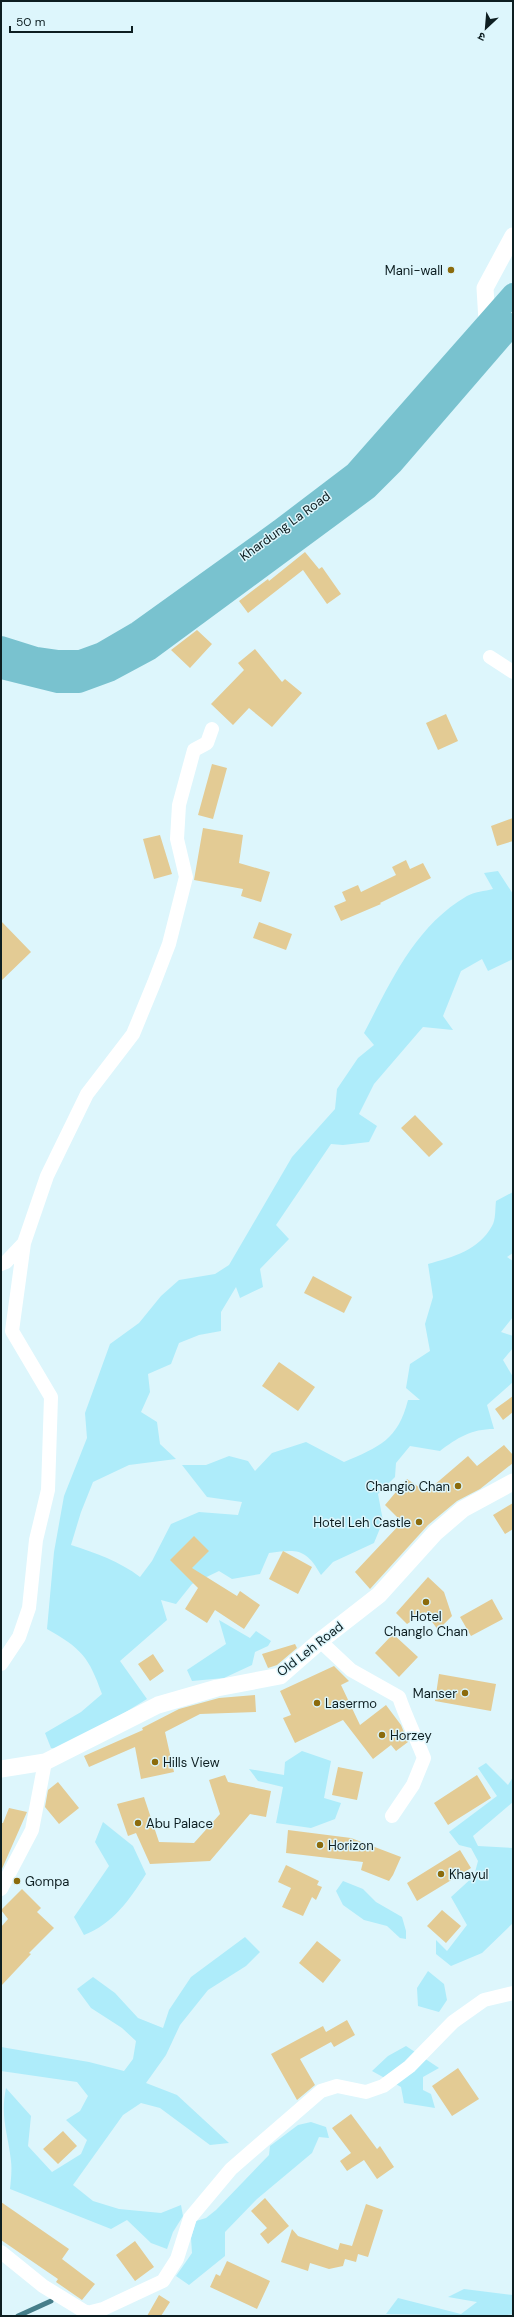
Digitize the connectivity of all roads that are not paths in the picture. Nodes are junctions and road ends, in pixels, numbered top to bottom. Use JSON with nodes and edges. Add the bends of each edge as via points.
{"nodes":[{"id":1,"x":513,"y":236,"type":"edge"},
{"id":2,"x":513,"y":294,"type":"edge"},
{"id":3,"x":487,"y":322,"type":"junction"},
{"id":4,"x":513,"y":324,"type":"edge"},
{"id":5,"x":1,"y":647,"type":"edge"},
{"id":6,"x":490,"y":657,"type":"dead end"},
{"id":7,"x":1,"y":668,"type":"edge"},
{"id":8,"x":513,"y":672,"type":"edge"},
{"id":9,"x":212,"y":729,"type":"dead end"},
{"id":10,"x":24,"y":1243,"type":"junction"},
{"id":11,"x":1,"y":1264,"type":"edge"},
{"id":12,"x":513,"y":1482,"type":"edge"},
{"id":13,"x":320,"y":1641,"type":"junction"},
{"id":14,"x":1,"y":1664,"type":"edge"},
{"id":15,"x":44,"y":1762,"type":"junction"},
{"id":16,"x":1,"y":1768,"type":"edge"},
{"id":17,"x":392,"y":1816,"type":"dead end"},
{"id":18,"x":1,"y":1889,"type":"edge"},
{"id":19,"x":513,"y":1993,"type":"edge"},
{"id":20,"x":1,"y":2252,"type":"edge"}],
"edges":[{"from":1,"to":3,"type":"street","via":[[485,288]]},
{"from":2,"to":3,"type":"main road","name":"Khardung La Road"},
{"from":3,"to":5,"type":"main road","name":"Khardung La Road","via":[[355,473],[138,632],[102,653],[80,661],[36,658]]},
{"from":4,"to":7,"type":"main road","name":"Khardung La Road","via":[[392,464],[367,489],[150,649],[109,671],[79,682],[58,682]]},
{"from":6,"to":8,"type":"street"},
{"from":9,"to":10,"type":"street","via":[[207,743],[194,750],[179,805],[177,839],[186,877],[169,944],[157,977],[133,1034],[87,1094],[47,1176]]},
{"from":10,"to":11,"type":"street"},
{"from":10,"to":14,"type":"street","via":[[12,1331],[51,1397],[48,1490],[36,1540],[28,1608],[19,1637]]},
{"from":12,"to":13,"type":"street","name":"Old Leh Road","via":[[463,1509],[435,1532],[379,1595]]},
{"from":13,"to":15,"type":"street","name":"Old Leh Road","via":[[280,1676],[217,1688],[158,1705]]},
{"from":13,"to":17,"type":"street","via":[[355,1673],[399,1697],[404,1714],[415,1732],[424,1758],[413,1785]]},
{"from":15,"to":16,"type":"street","name":"Old Leh Road"},
{"from":15,"to":18,"type":"street","via":[[32,1830]]},
{"from":19,"to":20,"type":"street","via":[[484,2000],[453,2022],[410,2066],[383,2086],[366,2092],[338,2086],[322,2091],[231,2169],[190,2218],[177,2259],[163,2281],[134,2296],[87,2313],[43,2286]]}]}
